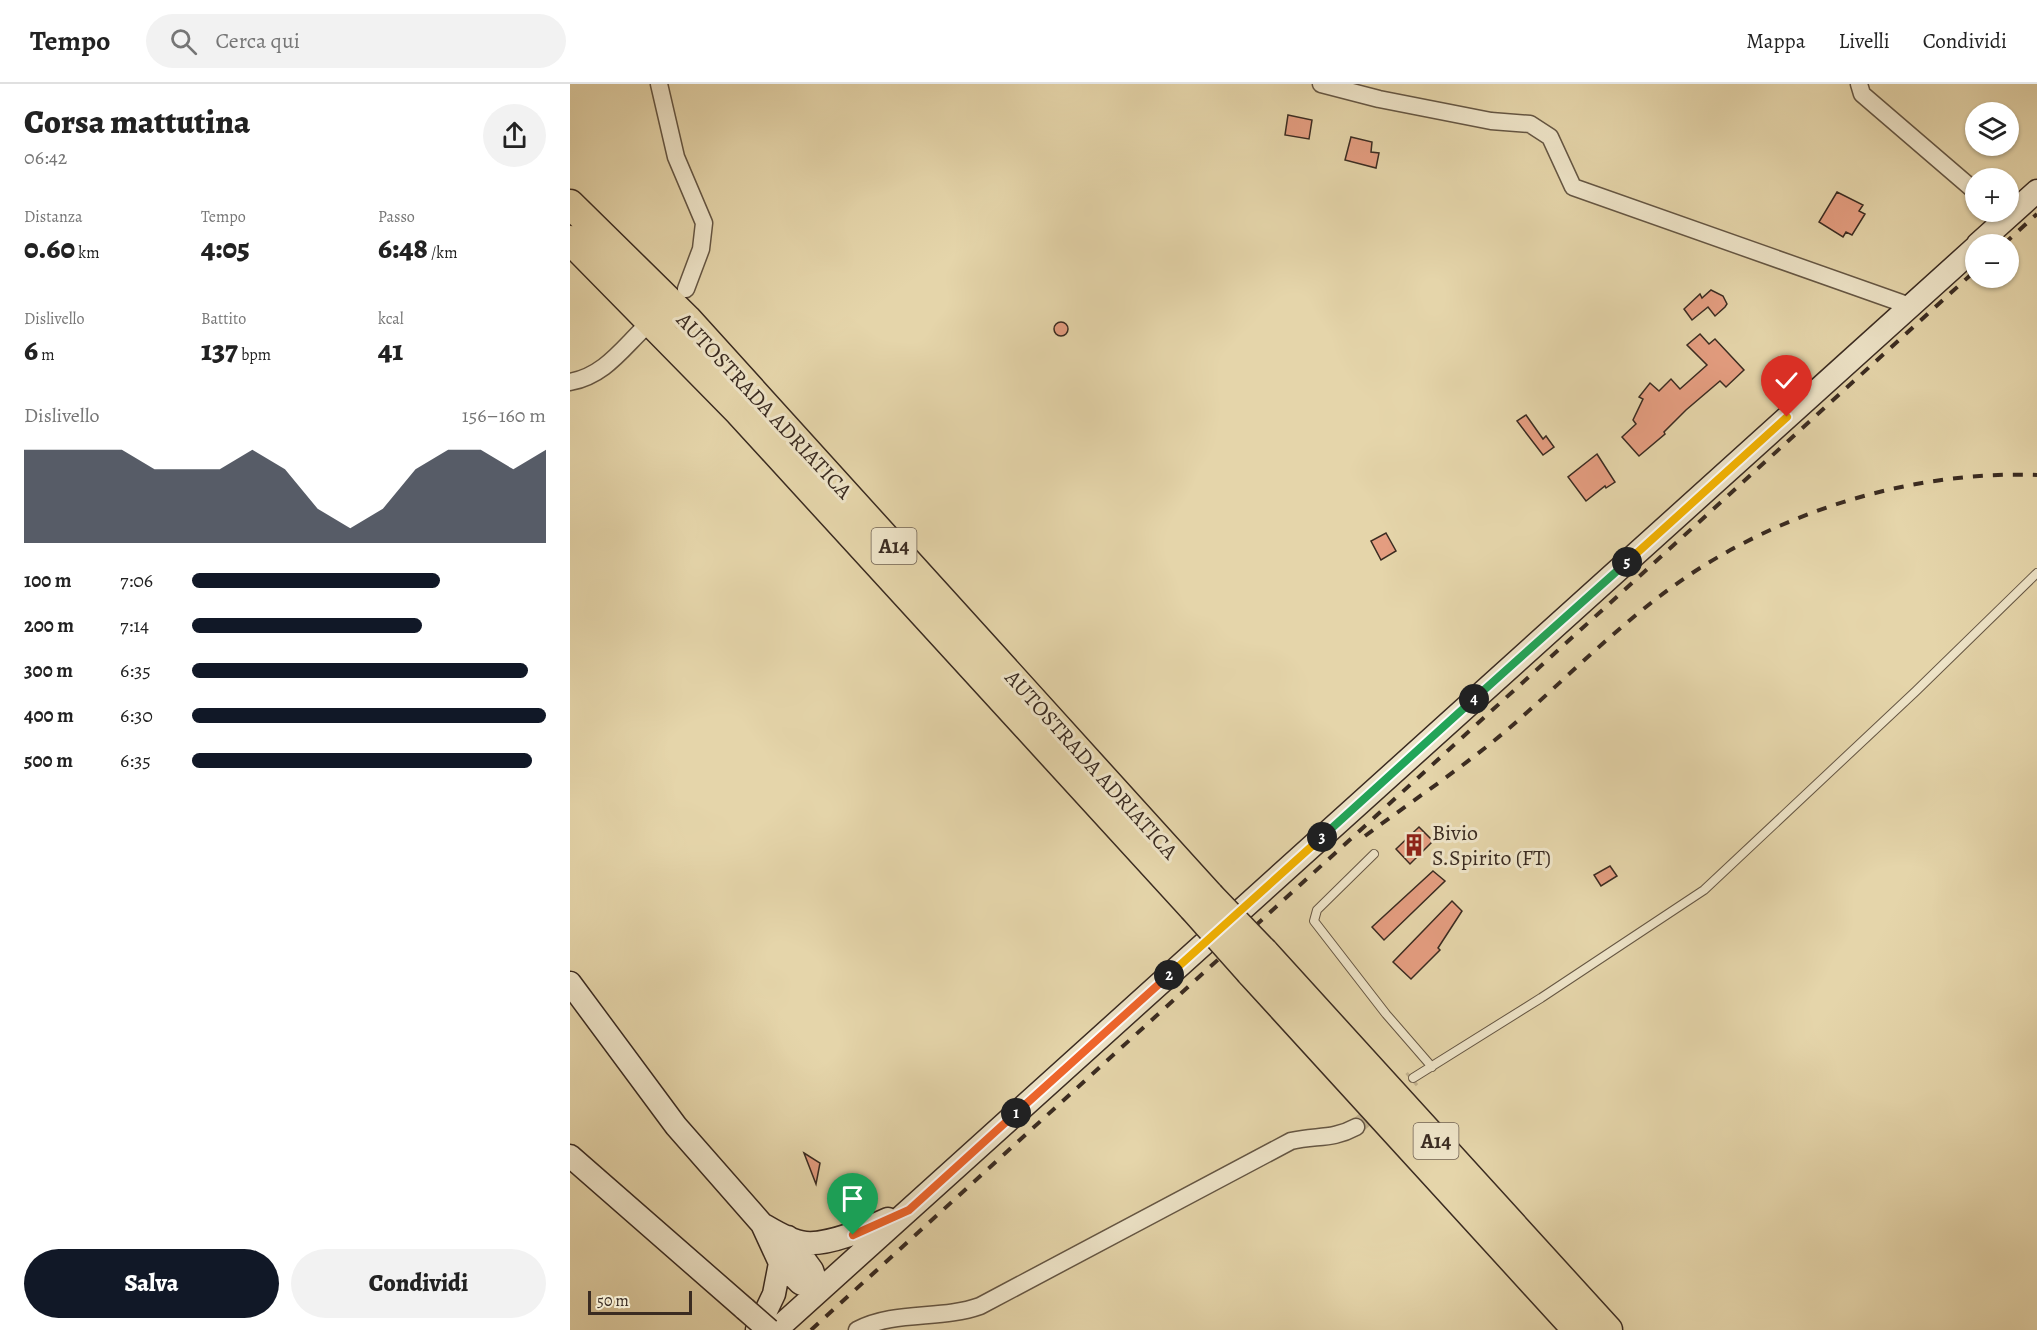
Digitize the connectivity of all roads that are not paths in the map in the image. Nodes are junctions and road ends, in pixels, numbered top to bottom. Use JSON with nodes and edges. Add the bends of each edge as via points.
{"nodes":[{"id":1,"x":658,"y":84,"type":"edge"},
{"id":2,"x":1321,"y":84,"type":"edge"},
{"id":3,"x":1859,"y":84,"type":"edge"},
{"id":4,"x":1965,"y":183,"type":"edge"},
{"id":5,"x":2037,"y":191,"type":"edge"},
{"id":6,"x":2019,"y":203,"type":"edge"},
{"id":7,"x":570,"y":204,"type":"edge"},
{"id":8,"x":1996,"y":222,"type":"edge"},
{"id":9,"x":1987,"y":234,"type":"edge"},
{"id":10,"x":570,"y":240,"type":"edge"},
{"id":11,"x":1965,"y":257,"type":"edge"},
{"id":12,"x":686,"y":289,"type":"dead end"},
{"id":13,"x":1910,"y":306,"type":"junction"},
{"id":14,"x":641,"y":331,"type":"dead end"},
{"id":15,"x":570,"y":382,"type":"edge"},
{"id":16,"x":2037,"y":573,"type":"edge"},
{"id":17,"x":1374,"y":854,"type":"dead end"},
{"id":18,"x":1202,"y":902,"type":"junction"},
{"id":19,"x":1257,"y":962,"type":"junction"},
{"id":20,"x":570,"y":984,"type":"edge"},
{"id":21,"x":1432,"y":1067,"type":"junction"},
{"id":22,"x":1413,"y":1078,"type":"tunnel mouth"},
{"id":23,"x":1356,"y":1127,"type":"tunnel mouth"},
{"id":24,"x":570,"y":1156,"type":"edge"},
{"id":25,"x":909,"y":1210,"type":"junction"},
{"id":26,"x":762,"y":1224,"type":"junction"},
{"id":27,"x":788,"y":1237,"type":"junction"},
{"id":28,"x":780,"y":1263,"type":"junction"},
{"id":29,"x":819,"y":1291,"type":"junction"},
{"id":30,"x":757,"y":1330,"type":"edge"},
{"id":31,"x":769,"y":1330,"type":"edge"},
{"id":32,"x":776,"y":1330,"type":"edge"},
{"id":33,"x":857,"y":1330,"type":"edge"},
{"id":34,"x":1576,"y":1330,"type":"edge"},
{"id":35,"x":1608,"y":1330,"type":"edge"}],
"edges":[{"from":1,"to":12,"type":"street","via":[[676,157],[704,223],[701,249]]},
{"from":2,"to":13,"type":"street","via":[[1480,119],[1530,124],[1550,137],[1573,187]]},
{"from":3,"to":4,"type":"street","via":[[1862,94]]},
{"from":5,"to":6,"type":"main road"},
{"from":7,"to":18,"type":"highway","name":"AUTOSTRADA ADRIATICA","number":"A14","via":[[687,319]]},
{"from":8,"to":9,"type":"main road"},
{"from":10,"to":18,"type":"highway","name":"AUTOSTRADA ADRIATICA","number":"A14","via":[[739,412]]},
{"from":11,"to":13,"type":"main road"},
{"from":13,"to":25,"type":"main road"},
{"from":14,"to":15,"type":"street","via":[[602,370],[584,380]]},
{"from":16,"to":21,"type":"lane","via":[[1704,890]]},
{"from":17,"to":21,"type":"lane","via":[[1317,910],[1314,921]]},
{"from":18,"to":19,"type":"highway","name":"AUTOSTRADA ADRIATICA","number":"A14","bridge":true},
{"from":19,"to":34,"type":"highway","name":"AUTOSTRADA ADRIATICA","number":"A14"},
{"from":19,"to":35,"type":"highway","name":"AUTOSTRADA ADRIATICA","number":"A14"},
{"from":20,"to":26,"type":"main road","via":[[676,1126]]},
{"from":21,"to":22,"type":"lane"},
{"from":23,"to":33,"type":"street","via":[[1332,1138],[1291,1141],[980,1306],[960,1313],[892,1318]]},
{"from":24,"to":31,"type":"main road","bridge":true},
{"from":25,"to":27,"type":"main road","via":[[853,1235],[806,1243]]},
{"from":25,"to":29,"type":"main road"},
{"from":26,"to":27,"type":"main road"},
{"from":26,"to":28,"type":"main road"},
{"from":27,"to":29,"type":"main road","via":[[812,1270]]},
{"from":28,"to":29,"type":"main road","via":[[800,1283]]},
{"from":28,"to":30,"type":"main road","via":[[774,1294]]},
{"from":29,"to":32,"type":"main road"}]}
